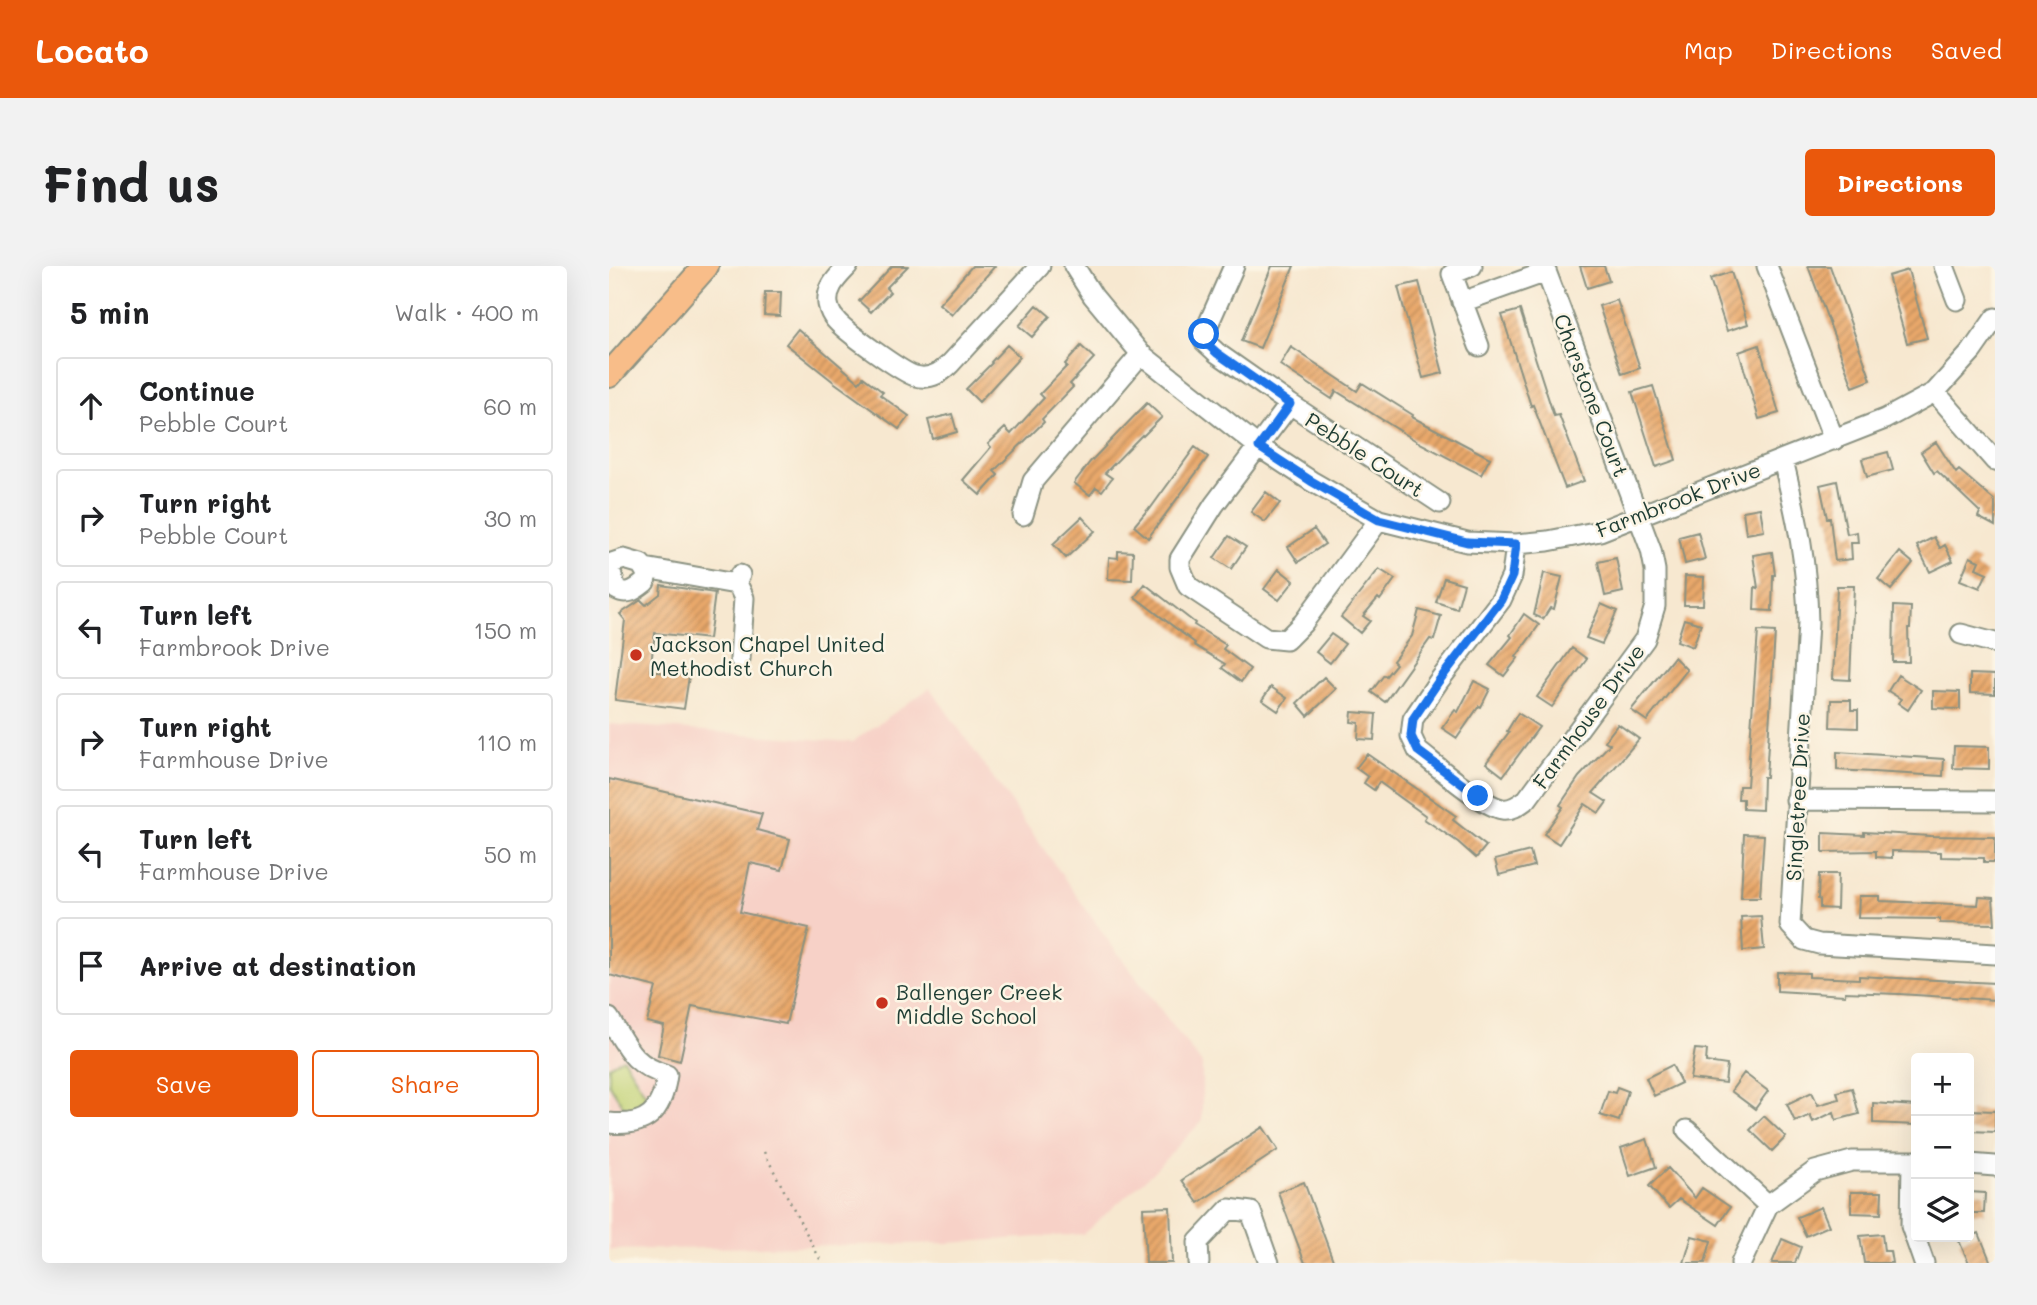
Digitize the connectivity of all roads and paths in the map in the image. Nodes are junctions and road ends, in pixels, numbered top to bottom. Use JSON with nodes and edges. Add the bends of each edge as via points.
{"nodes":[{"id":1,"x":706,"y":266,"type":"edge"},
{"id":2,"x":848,"y":266,"type":"edge"},
{"id":3,"x":1039,"y":266,"type":"edge"},
{"id":4,"x":1074,"y":266,"type":"edge"},
{"id":5,"x":1234,"y":266,"type":"edge"},
{"id":6,"x":1472,"y":266,"type":"edge"},
{"id":7,"x":1767,"y":266,"type":"edge"},
{"id":8,"x":1944,"y":266,"type":"edge"},
{"id":9,"x":1545,"y":269,"type":"edge"},
{"id":10,"x":1957,"y":300,"type":"dead end"},
{"id":11,"x":1462,"y":302,"type":"junction"},
{"id":12,"x":1995,"y":318,"type":"edge"},
{"id":13,"x":1479,"y":346,"type":"dead end"},
{"id":14,"x":1141,"y":354,"type":"junction"},
{"id":15,"x":609,"y":374,"type":"edge"},
{"id":16,"x":1935,"y":392,"type":"junction"},
{"id":17,"x":1290,"y":404,"type":"junction"},
{"id":18,"x":1834,"y":440,"type":"junction"},
{"id":19,"x":1259,"y":447,"type":"junction"},
{"id":20,"x":1783,"y":460,"type":"junction"},
{"id":21,"x":1995,"y":461,"type":"edge"},
{"id":22,"x":1440,"y":503,"type":"dead end"},
{"id":23,"x":1023,"y":515,"type":"dead end"},
{"id":24,"x":1638,"y":517,"type":"junction"},
{"id":25,"x":1379,"y":520,"type":"junction"},
{"id":26,"x":1516,"y":544,"type":"junction"},
{"id":27,"x":615,"y":566,"type":"edge"},
{"id":28,"x":658,"y":566,"type":"junction"},
{"id":29,"x":1961,"y":634,"type":"dead end"},
{"id":30,"x":1995,"y":643,"type":"edge"},
{"id":31,"x":740,"y":659,"type":"dead end"},
{"id":32,"x":1797,"y":800,"type":"junction"},
{"id":33,"x":1995,"y":801,"type":"edge"},
{"id":34,"x":1995,"y":954,"type":"edge"},
{"id":35,"x":609,"y":1018,"type":"edge"},
{"id":36,"x":609,"y":1123,"type":"edge"},
{"id":37,"x":1687,"y":1130,"type":"dead end"},
{"id":38,"x":764,"y":1152,"type":"dead end"},
{"id":39,"x":1911,"y":1161,"type":"edge"},
{"id":40,"x":1974,"y":1164,"type":"edge"},
{"id":41,"x":1995,"y":1166,"type":"edge"},
{"id":42,"x":1913,"y":1179,"type":"edge"},
{"id":43,"x":1768,"y":1205,"type":"junction"},
{"id":44,"x":823,"y":1263,"type":"edge"},
{"id":45,"x":1199,"y":1263,"type":"edge"},
{"id":46,"x":1269,"y":1263,"type":"edge"},
{"id":47,"x":1741,"y":1263,"type":"edge"},
{"id":48,"x":1924,"y":1263,"type":"edge"}],
"edges":[{"from":1,"to":15,"type":"main road"},
{"from":2,"to":3,"type":"street","via":[[829,292],[836,320],[905,372],[924,378],[950,364]]},
{"from":4,"to":14,"type":"street","name":"Farmbrook Drive"},
{"from":5,"to":17,"type":"street","name":"Pebble Court","via":[[1204,341]]},
{"from":6,"to":11,"type":"street","via":[[1452,274]]},
{"from":7,"to":18,"type":"street"},
{"from":8,"to":10,"type":"street"},
{"from":9,"to":11,"type":"street","name":"Charstone Court"},
{"from":9,"to":24,"type":"street","name":"Charstone Court"},
{"from":11,"to":13,"type":"street"},
{"from":12,"to":16,"type":"street","name":"Farmbrook Drive"},
{"from":14,"to":19,"type":"street","name":"Farmbrook Drive"},
{"from":14,"to":23,"type":"street","via":[[1033,481]]},
{"from":16,"to":18,"type":"street","name":"Farmbrook Drive"},
{"from":16,"to":21,"type":"street"},
{"from":17,"to":19,"type":"street","name":"Pebble Court"},
{"from":17,"to":22,"type":"street","name":"Pebble Court"},
{"from":18,"to":20,"type":"street","name":"Farmbrook Drive"},
{"from":19,"to":25,"type":"street","name":"Farmbrook Drive"},
{"from":19,"to":25,"type":"street","name":"Pebble Court","via":[[1214,505],[1180,567],[1188,586],[1266,638],[1286,640],[1304,623]]},
{"from":20,"to":24,"type":"street","name":"Farmbrook Drive"},
{"from":20,"to":32,"type":"street","name":"Singletree Drive","via":[[1807,580]]},
{"from":24,"to":26,"type":"street","name":"Farmbrook Drive","via":[[1600,531]]},
{"from":24,"to":26,"type":"street","name":"Farmhouse Drive","via":[[1655,570],[1655,607],[1645,639],[1527,799],[1502,810],[1418,751],[1411,728],[1438,682],[1501,600],[1512,576]]},
{"from":25,"to":26,"type":"street","name":"Farmbrook Drive","via":[[1467,542]]},
{"from":27,"to":28,"type":"street"},
{"from":27,"to":28,"type":"street","via":[[616,589],[629,593]]},
{"from":28,"to":31,"type":"street","via":[[730,583],[738,578],[744,598]]},
{"from":29,"to":30,"type":"street"},
{"from":32,"to":33,"type":"street"},
{"from":32,"to":34,"type":"street","name":"Singletree Drive","via":[[1790,925],[1804,940]]},
{"from":35,"to":36,"type":"street","via":[[633,1057],[645,1067],[667,1074],[653,1113],[628,1125]]},
{"from":37,"to":43,"type":"street"},
{"from":38,"to":44,"type":"path"},
{"from":39,"to":43,"type":"street","via":[[1852,1161],[1815,1171]]},
{"from":40,"to":41,"type":"street"},
{"from":42,"to":48,"type":"street","via":[[1912,1226]]},
{"from":43,"to":47,"type":"street"},
{"from":45,"to":46,"type":"street","via":[[1198,1242],[1229,1209],[1251,1212]]}]}
